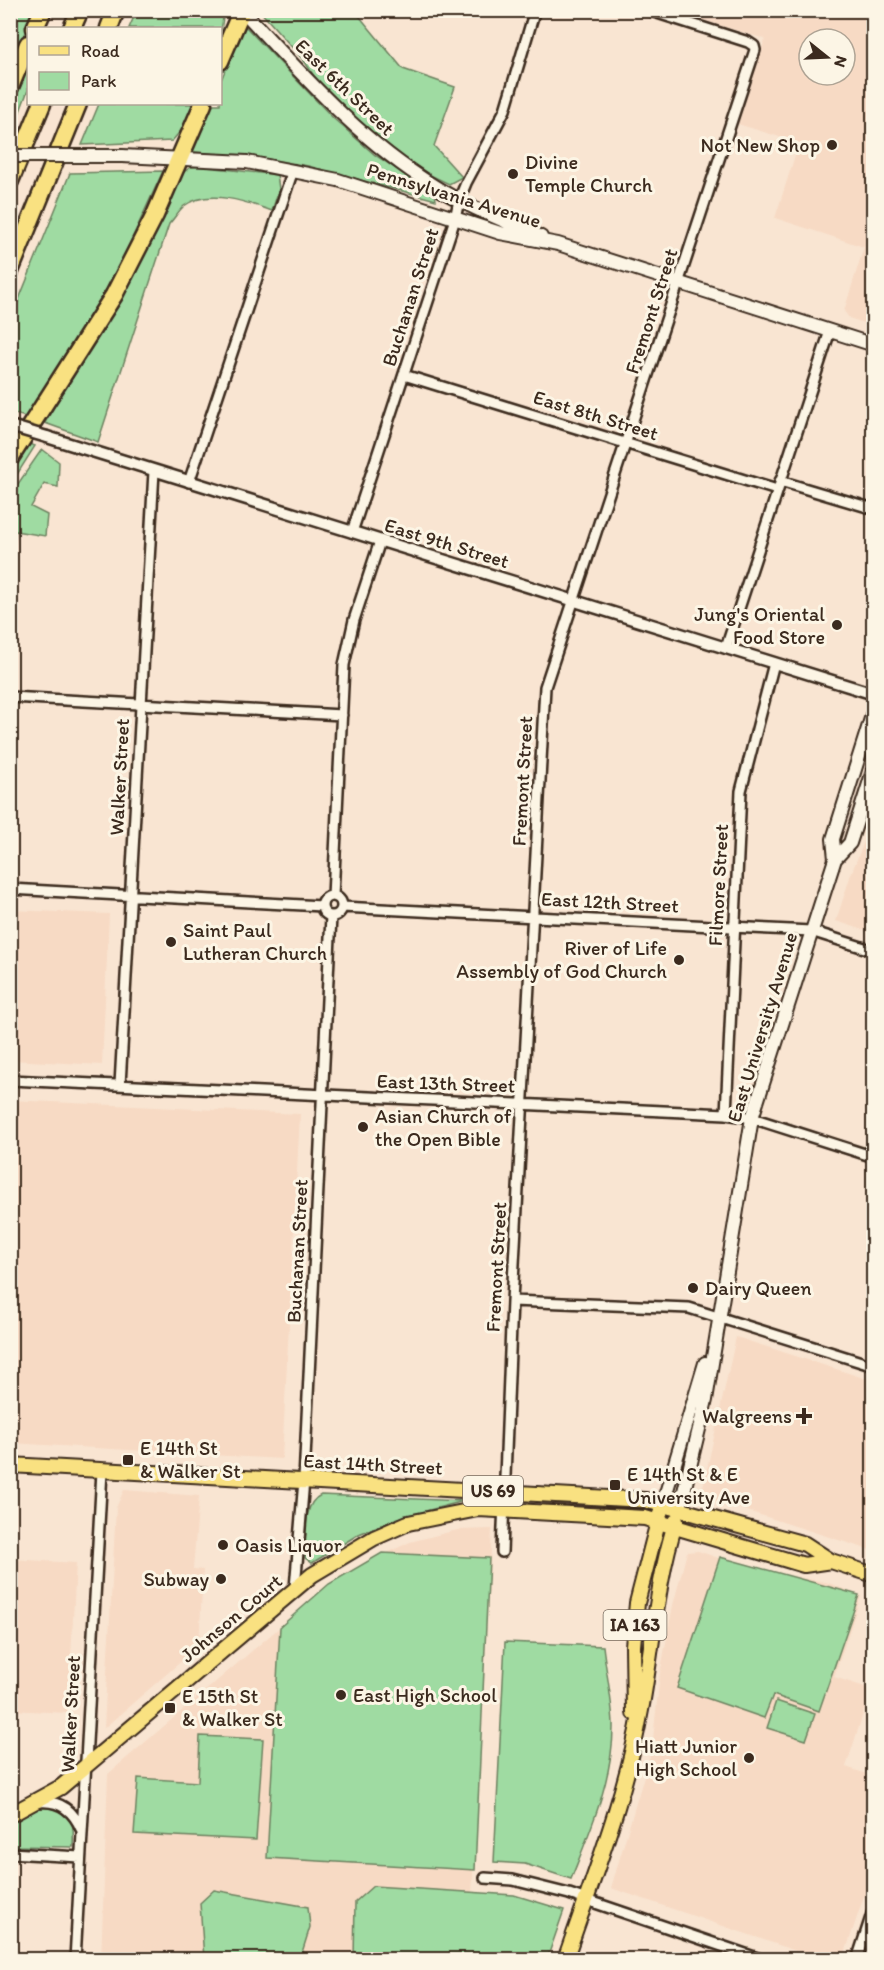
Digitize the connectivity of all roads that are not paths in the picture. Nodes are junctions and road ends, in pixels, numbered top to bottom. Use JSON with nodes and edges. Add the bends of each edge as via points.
{"nodes":[{"id":1,"x":43,"y":10,"type":"edge"},
{"id":2,"x":80,"y":10,"type":"edge"},
{"id":3,"x":116,"y":10,"type":"edge"},
{"id":4,"x":242,"y":10,"type":"edge"},
{"id":5,"x":535,"y":10,"type":"edge"},
{"id":6,"x":648,"y":10,"type":"edge"},
{"id":7,"x":35,"y":27,"type":"edge"},
{"id":8,"x":72,"y":27,"type":"edge"},
{"id":9,"x":109,"y":27,"type":"edge"},
{"id":10,"x":27,"y":46,"type":"edge"},
{"id":11,"x":222,"y":57,"type":"edge"},
{"id":12,"x":10,"y":87,"type":"edge"},
{"id":13,"x":42,"y":105,"type":"edge"},
{"id":14,"x":78,"y":105,"type":"edge"},
{"id":15,"x":203,"y":105,"type":"edge"},
{"id":16,"x":10,"y":156,"type":"edge"},
{"id":17,"x":180,"y":158,"type":"junction"},
{"id":18,"x":294,"y":170,"type":"junction"},
{"id":19,"x":10,"y":181,"type":"edge"},
{"id":20,"x":459,"y":200,"type":"junction"},
{"id":21,"x":455,"y":219,"type":"junction"},
{"id":22,"x":558,"y":244,"type":"junction"},
{"id":23,"x":12,"y":268,"type":"edge"},
{"id":24,"x":680,"y":283,"type":"junction"},
{"id":25,"x":830,"y":331,"type":"junction"},
{"id":26,"x":873,"y":345,"type":"edge"},
{"id":27,"x":404,"y":375,"type":"junction"},
{"id":28,"x":10,"y":426,"type":"edge"},
{"id":29,"x":626,"y":443,"type":"junction"},
{"id":30,"x":10,"y":458,"type":"edge"},
{"id":31,"x":154,"y":471,"type":"junction"},
{"id":32,"x":189,"y":482,"type":"junction"},
{"id":33,"x":778,"y":485,"type":"junction"},
{"id":34,"x":873,"y":509,"type":"edge"},
{"id":35,"x":352,"y":532,"type":"junction"},
{"id":36,"x":380,"y":541,"type":"junction"},
{"id":37,"x":574,"y":601,"type":"junction"},
{"id":38,"x":726,"y":648,"type":"junction"},
{"id":39,"x":774,"y":663,"type":"junction"},
{"id":40,"x":873,"y":694,"type":"edge"},
{"id":41,"x":10,"y":697,"type":"edge"},
{"id":42,"x":141,"y":704,"type":"junction"},
{"id":43,"x":873,"y":709,"type":"edge"},
{"id":44,"x":342,"y":715,"type":"junction"},
{"id":45,"x":873,"y":768,"type":"edge"},
{"id":46,"x":836,"y":859,"type":"junction"},
{"id":47,"x":10,"y":889,"type":"edge"},
{"id":48,"x":131,"y":895,"type":"junction"},
{"id":49,"x":333,"y":896,"type":"junction"},
{"id":50,"x":322,"y":906,"type":"junction"},
{"id":51,"x":342,"y":907,"type":"junction"},
{"id":52,"x":331,"y":916,"type":"junction"},
{"id":53,"x":532,"y":916,"type":"junction"},
{"id":54,"x":733,"y":927,"type":"junction"},
{"id":55,"x":811,"y":931,"type":"junction"},
{"id":56,"x":873,"y":951,"type":"edge"},
{"id":57,"x":10,"y":1080,"type":"edge"},
{"id":58,"x":120,"y":1085,"type":"junction"},
{"id":59,"x":323,"y":1096,"type":"junction"},
{"id":60,"x":522,"y":1104,"type":"junction"},
{"id":61,"x":726,"y":1114,"type":"junction"},
{"id":62,"x":752,"y":1118,"type":"junction"},
{"id":63,"x":873,"y":1157,"type":"edge"},
{"id":64,"x":512,"y":1301,"type":"junction"},
{"id":65,"x":719,"y":1316,"type":"junction"},
{"id":66,"x":873,"y":1366,"type":"edge"},
{"id":67,"x":10,"y":1465,"type":"edge"},
{"id":68,"x":102,"y":1471,"type":"junction"},
{"id":69,"x":304,"y":1480,"type":"junction"},
{"id":70,"x":505,"y":1492,"type":"junction"},
{"id":71,"x":663,"y":1503,"type":"junction"},
{"id":72,"x":680,"y":1508,"type":"junction"},
{"id":73,"x":504,"y":1510,"type":"junction"},
{"id":74,"x":657,"y":1522,"type":"junction"},
{"id":75,"x":674,"y":1528,"type":"junction"},
{"id":76,"x":502,"y":1551,"type":"dead end"},
{"id":77,"x":831,"y":1561,"type":"junction"},
{"id":78,"x":873,"y":1575,"type":"edge"},
{"id":79,"x":295,"y":1588,"type":"junction"},
{"id":80,"x":631,"y":1749,"type":"junction"},
{"id":81,"x":84,"y":1768,"type":"junction"},
{"id":82,"x":36,"y":1803,"type":"junction"},
{"id":83,"x":10,"y":1815,"type":"edge"},
{"id":84,"x":81,"y":1830,"type":"junction"},
{"id":85,"x":10,"y":1853,"type":"edge"},
{"id":86,"x":80,"y":1857,"type":"junction"},
{"id":87,"x":485,"y":1878,"type":"dead end"},
{"id":88,"x":585,"y":1900,"type":"junction"},
{"id":89,"x":873,"y":1908,"type":"edge"},
{"id":90,"x":75,"y":1959,"type":"edge"},
{"id":91,"x":565,"y":1959,"type":"edge"},
{"id":92,"x":763,"y":1959,"type":"edge"},
{"id":93,"x":857,"y":1959,"type":"edge"}],
"edges":[{"from":1,"to":7,"type":"highway"},
{"from":2,"to":8,"type":"highway"},
{"from":3,"to":9,"type":"highway"},
{"from":4,"to":11,"type":"highway"},
{"from":4,"to":20,"type":"main road","name":"East 6th Street","via":[[350,125],[408,169]]},
{"from":5,"to":20,"type":"street","name":"Buchanan Street","via":[[505,110]]},
{"from":6,"to":24,"type":"street","name":"Fremont Street","via":[[754,46]]},
{"from":10,"to":12,"type":"highway"},
{"from":13,"to":19,"type":"highway"},
{"from":14,"to":23,"type":"highway"},
{"from":15,"to":17,"type":"highway"},
{"from":16,"to":17,"type":"main road","name":"Pennsylvania Avenue","bridge":true},
{"from":17,"to":18,"type":"main road","name":"Pennsylvania Avenue","via":[[247,162]]},
{"from":17,"to":30,"type":"highway","via":[[114,295]]},
{"from":18,"to":21,"type":"main road","name":"Pennsylvania Avenue"},
{"from":18,"to":32,"type":"street"},
{"from":20,"to":21,"type":"street","name":"Buchanan Street"},
{"from":20,"to":22,"type":"main road","name":"East 6th Street"},
{"from":21,"to":22,"type":"main road","name":"Pennsylvania Avenue"},
{"from":21,"to":27,"type":"street","name":"Buchanan Street"},
{"from":22,"to":24,"type":"main road","name":"Pennsylvania Avenue"},
{"from":24,"to":25,"type":"main road","name":"Pennsylvania Avenue"},
{"from":24,"to":29,"type":"street","name":"Fremont Street"},
{"from":25,"to":26,"type":"main road","name":"Pennsylvania Avenue"},
{"from":25,"to":33,"type":"street"},
{"from":27,"to":29,"type":"street","name":"East 8th Street"},
{"from":27,"to":35,"type":"street","name":"Buchanan Street"},
{"from":28,"to":31,"type":"street","name":"East 9th Street","bridge":true},
{"from":29,"to":33,"type":"street","name":"East 8th Street"},
{"from":29,"to":37,"type":"street","name":"Fremont Street"},
{"from":31,"to":32,"type":"street","name":"East 9th Street"},
{"from":31,"to":42,"type":"street","name":"Walker Street"},
{"from":32,"to":35,"type":"street","name":"East 9th Street"},
{"from":33,"to":34,"type":"street","name":"East 8th Street"},
{"from":33,"to":38,"type":"street"},
{"from":35,"to":36,"type":"street","name":"East 9th Street"},
{"from":36,"to":37,"type":"street","name":"East 9th Street"},
{"from":36,"to":44,"type":"street","via":[[347,648]]},
{"from":37,"to":38,"type":"street","name":"East 9th Street"},
{"from":37,"to":53,"type":"street","name":"Fremont Street","via":[[545,687]]},
{"from":38,"to":39,"type":"street","name":"East 9th Street"},
{"from":39,"to":40,"type":"street","name":"East 9th Street"},
{"from":39,"to":54,"type":"street","name":"Filmore Street","via":[[741,791]]},
{"from":41,"to":42,"type":"street"},
{"from":42,"to":44,"type":"street"},
{"from":42,"to":48,"type":"street","name":"Walker Street"},
{"from":43,"to":46,"type":"main road","name":"East University Avenue","via":[[833,839]]},
{"from":44,"to":49,"type":"street"},
{"from":45,"to":46,"type":"main road","name":"East University Avenue","via":[[850,843]]},
{"from":46,"to":55,"type":"main road","name":"East University Avenue"},
{"from":47,"to":48,"type":"street"},
{"from":48,"to":50,"type":"street"},
{"from":48,"to":58,"type":"street","name":"Walker Street"},
{"from":49,"to":50,"type":"street","via":[[326,898]]},
{"from":49,"to":51,"type":"street","via":[[339,898]]},
{"from":50,"to":52,"type":"street"},
{"from":51,"to":52,"type":"street","via":[[340,913]]},
{"from":51,"to":53,"type":"street","name":"East 12th Street"},
{"from":52,"to":59,"type":"street","name":"Buchanan Street"},
{"from":53,"to":54,"type":"street","name":"East 12th Street"},
{"from":53,"to":60,"type":"street","name":"Fremont Street"},
{"from":54,"to":55,"type":"street","name":"East 12th Street"},
{"from":54,"to":61,"type":"street","name":"Filmore Street"},
{"from":55,"to":56,"type":"street","name":"East 12th Street"},
{"from":55,"to":62,"type":"main road","name":"East University Avenue"},
{"from":57,"to":58,"type":"street","name":"East 13th Street"},
{"from":58,"to":59,"type":"street","name":"East 13th Street"},
{"from":59,"to":60,"type":"street","name":"East 13th Street"},
{"from":59,"to":69,"type":"street","name":"Buchanan Street"},
{"from":60,"to":61,"type":"street","name":"East 13th Street"},
{"from":60,"to":64,"type":"street","name":"Fremont Street"},
{"from":61,"to":62,"type":"street","name":"East 13th Street"},
{"from":62,"to":63,"type":"street","name":"East 13th Street"},
{"from":62,"to":65,"type":"main road","name":"East University Avenue"},
{"from":64,"to":65,"type":"street","via":[[689,1308]]},
{"from":64,"to":70,"type":"street","name":"Fremont Street"},
{"from":65,"to":66,"type":"street"},
{"from":65,"to":71,"type":"main road","name":"East University Avenue"},
{"from":65,"to":72,"type":"main road","name":"East University Avenue","via":[[706,1400]]},
{"from":67,"to":68,"type":"main road","name":"East 14th Street","number":"US 69"},
{"from":68,"to":69,"type":"main road","name":"East 14th Street","number":"US 69"},
{"from":68,"to":81,"type":"street","name":"Walker Street"},
{"from":69,"to":70,"type":"main road","name":"East 14th Street","number":"US 69"},
{"from":69,"to":79,"type":"street","name":"Buchanan Street"},
{"from":70,"to":71,"type":"main road","name":"East 14th Street","number":"US 69"},
{"from":70,"to":73,"type":"street","name":"Fremont Street"},
{"from":71,"to":72,"type":"main road","name":"East 14th Street","number":"US 69"},
{"from":71,"to":74,"type":"main road","name":"East University Avenue","number":"IA 163"},
{"from":72,"to":75,"type":"main road","name":"East University Avenue","number":"IA 163"},
{"from":72,"to":77,"type":"main road","name":"East 14th Street","number":"US 69","via":[[805,1544]]},
{"from":73,"to":74,"type":"main road","name":"East 14th Street","number":"US 69","via":[[645,1518]]},
{"from":73,"to":76,"type":"street","name":"Fremont Street"},
{"from":73,"to":79,"type":"main road","name":"Johnson Court","number":"US 69","via":[[478,1509],[408,1523],[365,1543]]},
{"from":74,"to":75,"type":"main road","name":"East 14th Street","number":"US 69"},
{"from":74,"to":80,"type":"main road","name":"East University Avenue","number":"IA 163","via":[[637,1603]]},
{"from":75,"to":77,"type":"main road","name":"East 14th Street","number":"US 69","via":[[804,1565]]},
{"from":75,"to":80,"type":"main road","name":"East University Avenue","number":"IA 163","via":[[657,1594],[641,1712]]},
{"from":77,"to":78,"type":"main road","name":"East 14th Street","number":"US 69"},
{"from":79,"to":81,"type":"main road","name":"Johnson Court","number":"US 69"},
{"from":80,"to":88,"type":"main road","name":"East University Avenue","number":"IA 163"},
{"from":81,"to":82,"type":"main road","name":"Johnson Court","number":"US 69"},
{"from":81,"to":84,"type":"street","name":"Walker Street"},
{"from":82,"to":83,"type":"main road","name":"Johnson Court","number":"US 69"},
{"from":82,"to":84,"type":"street","via":[[59,1803],[76,1818]]},
{"from":84,"to":86,"type":"street","name":"Walker Street"},
{"from":85,"to":86,"type":"street"},
{"from":86,"to":90,"type":"street","name":"Walker Street"},
{"from":87,"to":88,"type":"street","via":[[513,1880]]},
{"from":88,"to":91,"type":"main road","name":"East University Avenue","number":"IA 163"},
{"from":88,"to":92,"type":"street"},
{"from":89,"to":93,"type":"street"}]}
